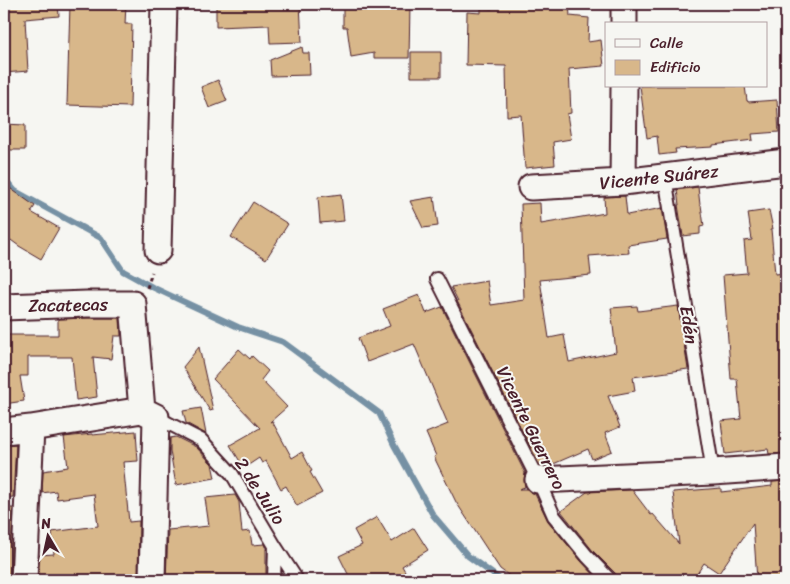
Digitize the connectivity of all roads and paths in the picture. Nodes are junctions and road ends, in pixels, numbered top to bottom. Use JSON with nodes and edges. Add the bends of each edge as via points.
{"nodes":[{"id":1,"x":164,"y":4,"type":"edge"},
{"id":2,"x":624,"y":4,"type":"edge"},
{"id":3,"x":624,"y":22,"type":"edge"},
{"id":4,"x":624,"y":88,"type":"edge"},
{"id":5,"x":786,"y":162,"type":"edge"},
{"id":6,"x":664,"y":177,"type":"junction"},
{"id":7,"x":623,"y":182,"type":"junction"},
{"id":8,"x":531,"y":187,"type":"dead end"},
{"id":9,"x":158,"y":250,"type":"dead end"},
{"id":10,"x":437,"y":279,"type":"dead end"},
{"id":11,"x":4,"y":307,"type":"edge"},
{"id":12,"x":149,"y":414,"type":"junction"},
{"id":13,"x":31,"y":428,"type":"junction"},
{"id":14,"x":4,"y":431,"type":"edge"},
{"id":15,"x":786,"y":467,"type":"edge"},
{"id":16,"x":712,"y":472,"type":"junction"},
{"id":17,"x":538,"y":480,"type":"junction"},
{"id":18,"x":276,"y":546,"type":"junction"},
{"id":19,"x":24,"y":580,"type":"edge"},
{"id":20,"x":152,"y":580,"type":"edge"},
{"id":21,"x":274,"y":580,"type":"edge"},
{"id":22,"x":298,"y":580,"type":"edge"},
{"id":23,"x":610,"y":580,"type":"edge"}],
"edges":[{"from":1,"to":9,"type":"street"},
{"from":2,"to":3,"type":"street"},
{"from":4,"to":7,"type":"street"},
{"from":5,"to":6,"type":"street","name":"Vicente Suárez"},
{"from":6,"to":7,"type":"street","name":"Vicente Suárez"},
{"from":6,"to":16,"type":"lane","name":"Edén"},
{"from":7,"to":8,"type":"street","name":"Vicente Suárez"},
{"from":10,"to":17,"type":"lane","name":"Vicente Guerrero"},
{"from":11,"to":12,"type":"street","name":"Zacatecas","via":[[133,304]]},
{"from":12,"to":13,"type":"street"},
{"from":12,"to":18,"type":"lane","name":"2 de Julio","via":[[207,446],[232,474]]},
{"from":12,"to":20,"type":"street"},
{"from":13,"to":14,"type":"street"},
{"from":13,"to":19,"type":"street"},
{"from":15,"to":16,"type":"street"},
{"from":16,"to":17,"type":"street"},
{"from":17,"to":23,"type":"lane","name":"Vicente Guerrero","via":[[554,516]]},
{"from":18,"to":21,"type":"lane"},
{"from":18,"to":22,"type":"lane","name":"2 de Julio"}]}
